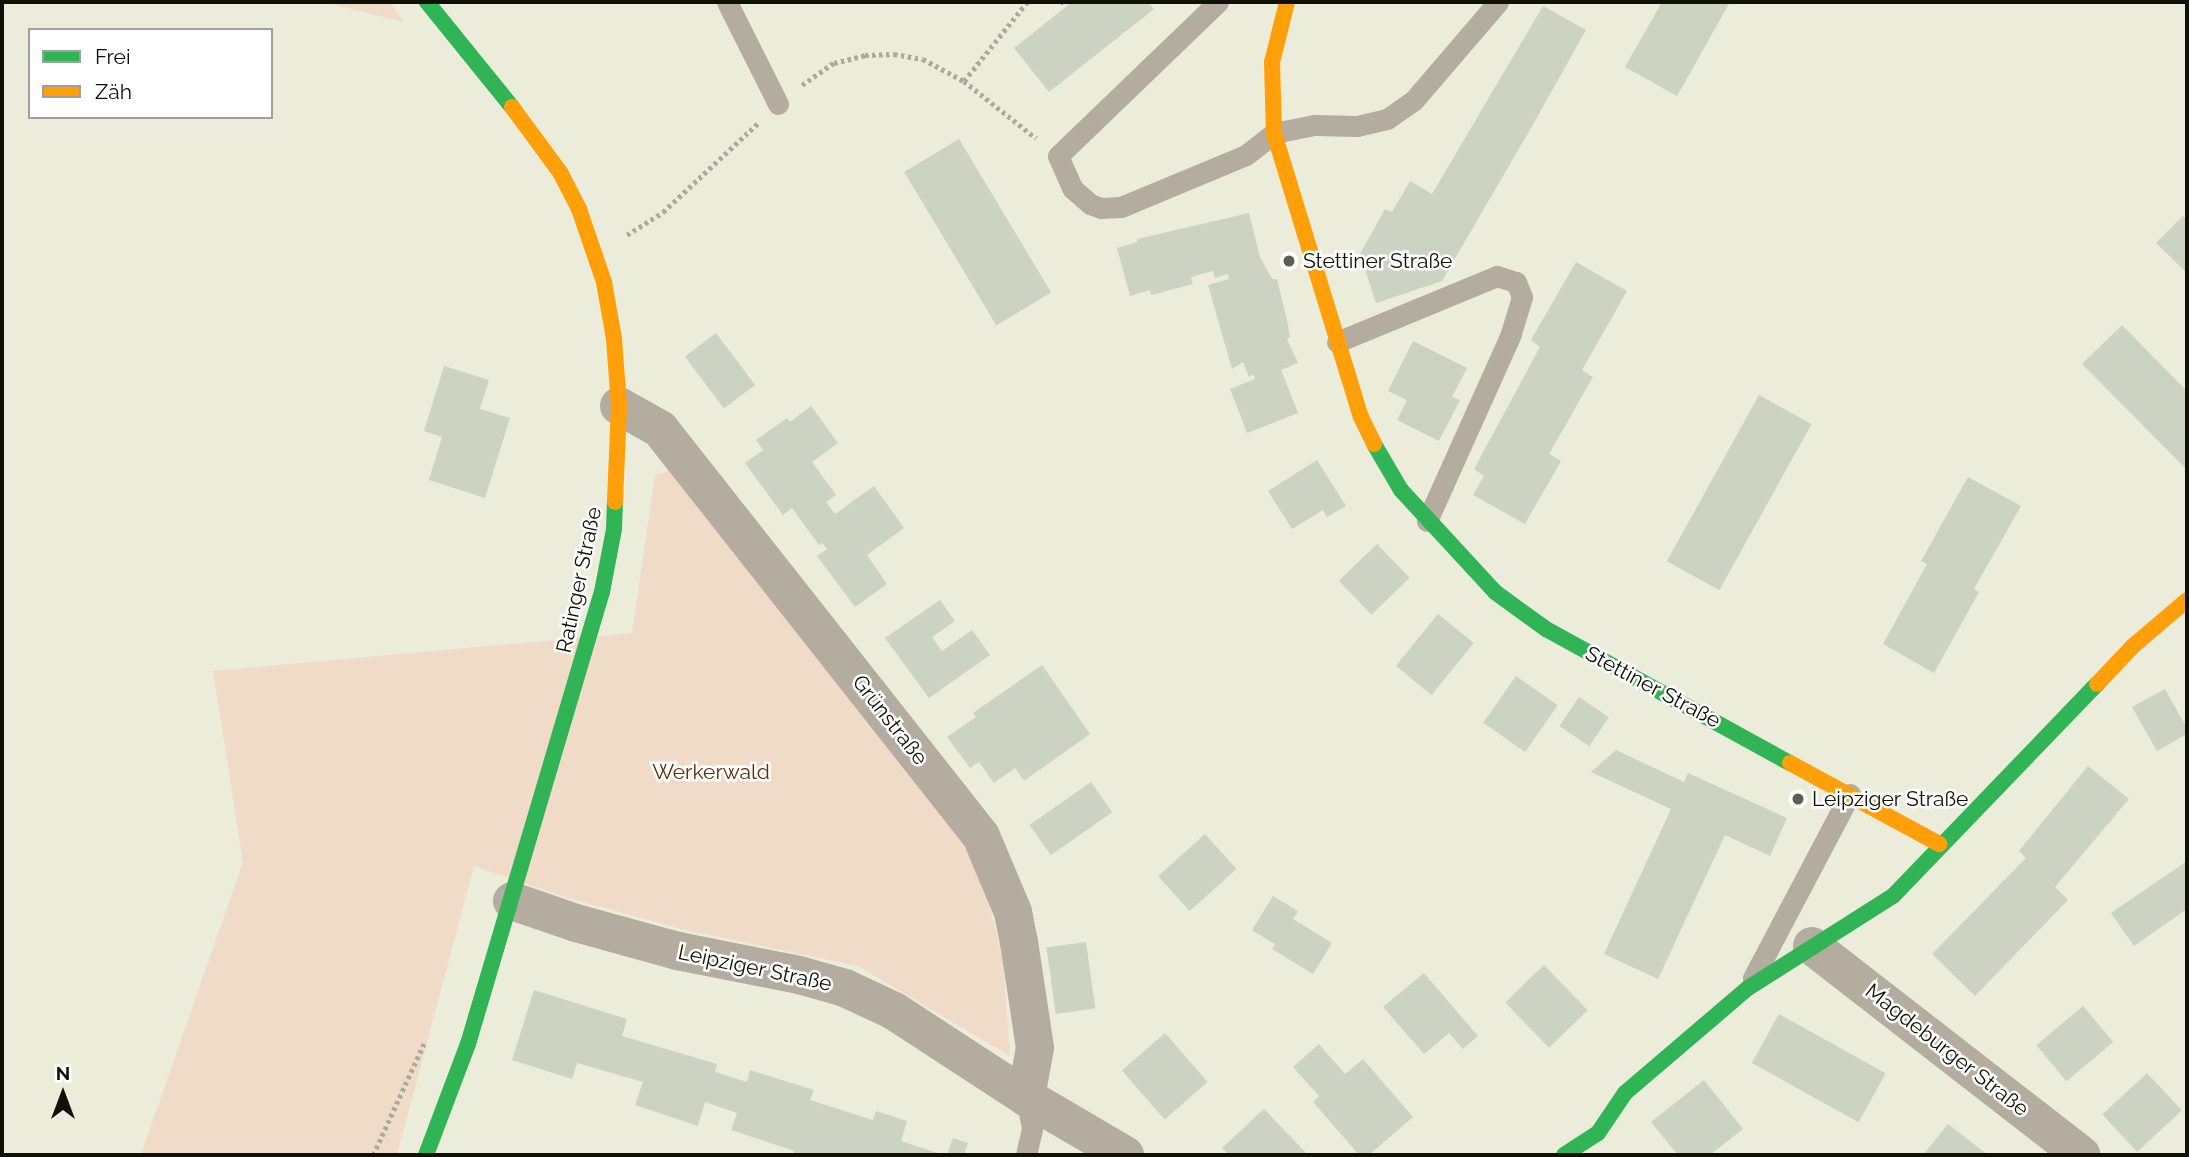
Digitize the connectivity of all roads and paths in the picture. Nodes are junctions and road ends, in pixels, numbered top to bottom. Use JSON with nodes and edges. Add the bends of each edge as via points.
{"nodes":[{"id":1,"x":428,"y":2,"type":"edge"},
{"id":2,"x":727,"y":2,"type":"edge"},
{"id":3,"x":1027,"y":2,"type":"edge"},
{"id":4,"x":1218,"y":2,"type":"edge"},
{"id":5,"x":1287,"y":2,"type":"edge"},
{"id":6,"x":1498,"y":2,"type":"edge"},
{"id":7,"x":964,"y":81,"type":"junction"},
{"id":8,"x":778,"y":104,"type":"junction"},
{"id":9,"x":1274,"y":133,"type":"junction"},
{"id":10,"x":1058,"y":156,"type":"junction"},
{"id":11,"x":596,"y":254,"type":"junction"},
{"id":12,"x":1337,"y":342,"type":"junction"},
{"id":13,"x":619,"y":407,"type":"junction"},
{"id":14,"x":1427,"y":522,"type":"junction"},
{"id":15,"x":2187,"y":600,"type":"edge"},
{"id":16,"x":1850,"y":794,"type":"junction"},
{"id":17,"x":1939,"y":844,"type":"junction"},
{"id":18,"x":512,"y":901,"type":"junction"},
{"id":19,"x":1812,"y":946,"type":"junction"},
{"id":20,"x":1748,"y":988,"type":"junction"},
{"id":21,"x":1026,"y":1097,"type":"junction"},
{"id":22,"x":1574,"y":1153,"type":"edge"},
{"id":23,"x":426,"y":1155,"type":"edge"},
{"id":24,"x":1026,"y":1155,"type":"edge"},
{"id":25,"x":1125,"y":1155,"type":"edge"},
{"id":26,"x":2081,"y":1155,"type":"edge"}],
"edges":[{"from":1,"to":11,"type":"street","name":"Ratinger Straße","via":[[560,172]]},
{"from":2,"to":8,"type":"lane"},
{"from":3,"to":7,"type":"path"},
{"from":4,"to":10,"type":"lane"},
{"from":5,"to":9,"type":"street","name":"Stettiner Straße","via":[[1272,62]]},
{"from":6,"to":9,"type":"lane","via":[[1414,100],[1387,118],[1357,126],[1314,125]]},
{"from":7,"to":8,"type":"path","via":[[923,59],[865,55],[834,63]]},
{"from":7,"to":10,"type":"path"},
{"from":8,"to":11,"type":"path","via":[[663,212]]},
{"from":9,"to":10,"type":"lane","via":[[1237,159],[1113,208],[1090,204],[1079,195]]},
{"from":9,"to":12,"type":"street","name":"Stettiner Straße"},
{"from":11,"to":13,"type":"street","name":"Ratinger Straße","via":[[614,339]]},
{"from":12,"to":14,"type":"street","name":"Stettiner Straße","via":[[1361,417],[1380,455]]},
{"from":12,"to":14,"type":"lane","via":[[1497,276],[1516,282],[1522,297],[1511,334]]},
{"from":13,"to":18,"type":"street","name":"Ratinger Straße","via":[[614,529],[602,592]]},
{"from":13,"to":21,"type":"street","name":"Grünstraße","via":[[660,429],[981,836],[1013,912],[1019,942],[1035,1048]]},
{"from":14,"to":16,"type":"street","name":"Stettiner Straße","via":[[1495,592],[1546,629]]},
{"from":15,"to":17,"type":"street","via":[[2133,646]]},
{"from":16,"to":17,"type":"street","name":"Stettiner Straße"},
{"from":16,"to":20,"type":"lane"},
{"from":17,"to":19,"type":"street","via":[[1893,896]]},
{"from":18,"to":21,"type":"street","name":"Leipziger Straße","via":[[678,951],[845,988],[894,1011]]},
{"from":18,"to":23,"type":"street","name":"Ratinger Straße","via":[[467,1050]]},
{"from":19,"to":20,"type":"street"},
{"from":19,"to":26,"type":"street","name":"Magdeburger Straße"},
{"from":20,"to":22,"type":"street","via":[[1645,1074],[1625,1093],[1598,1133]]},
{"from":21,"to":24,"type":"lane","via":[[1032,1128]]},
{"from":21,"to":25,"type":"street","name":"Leipziger Straße"}]}
